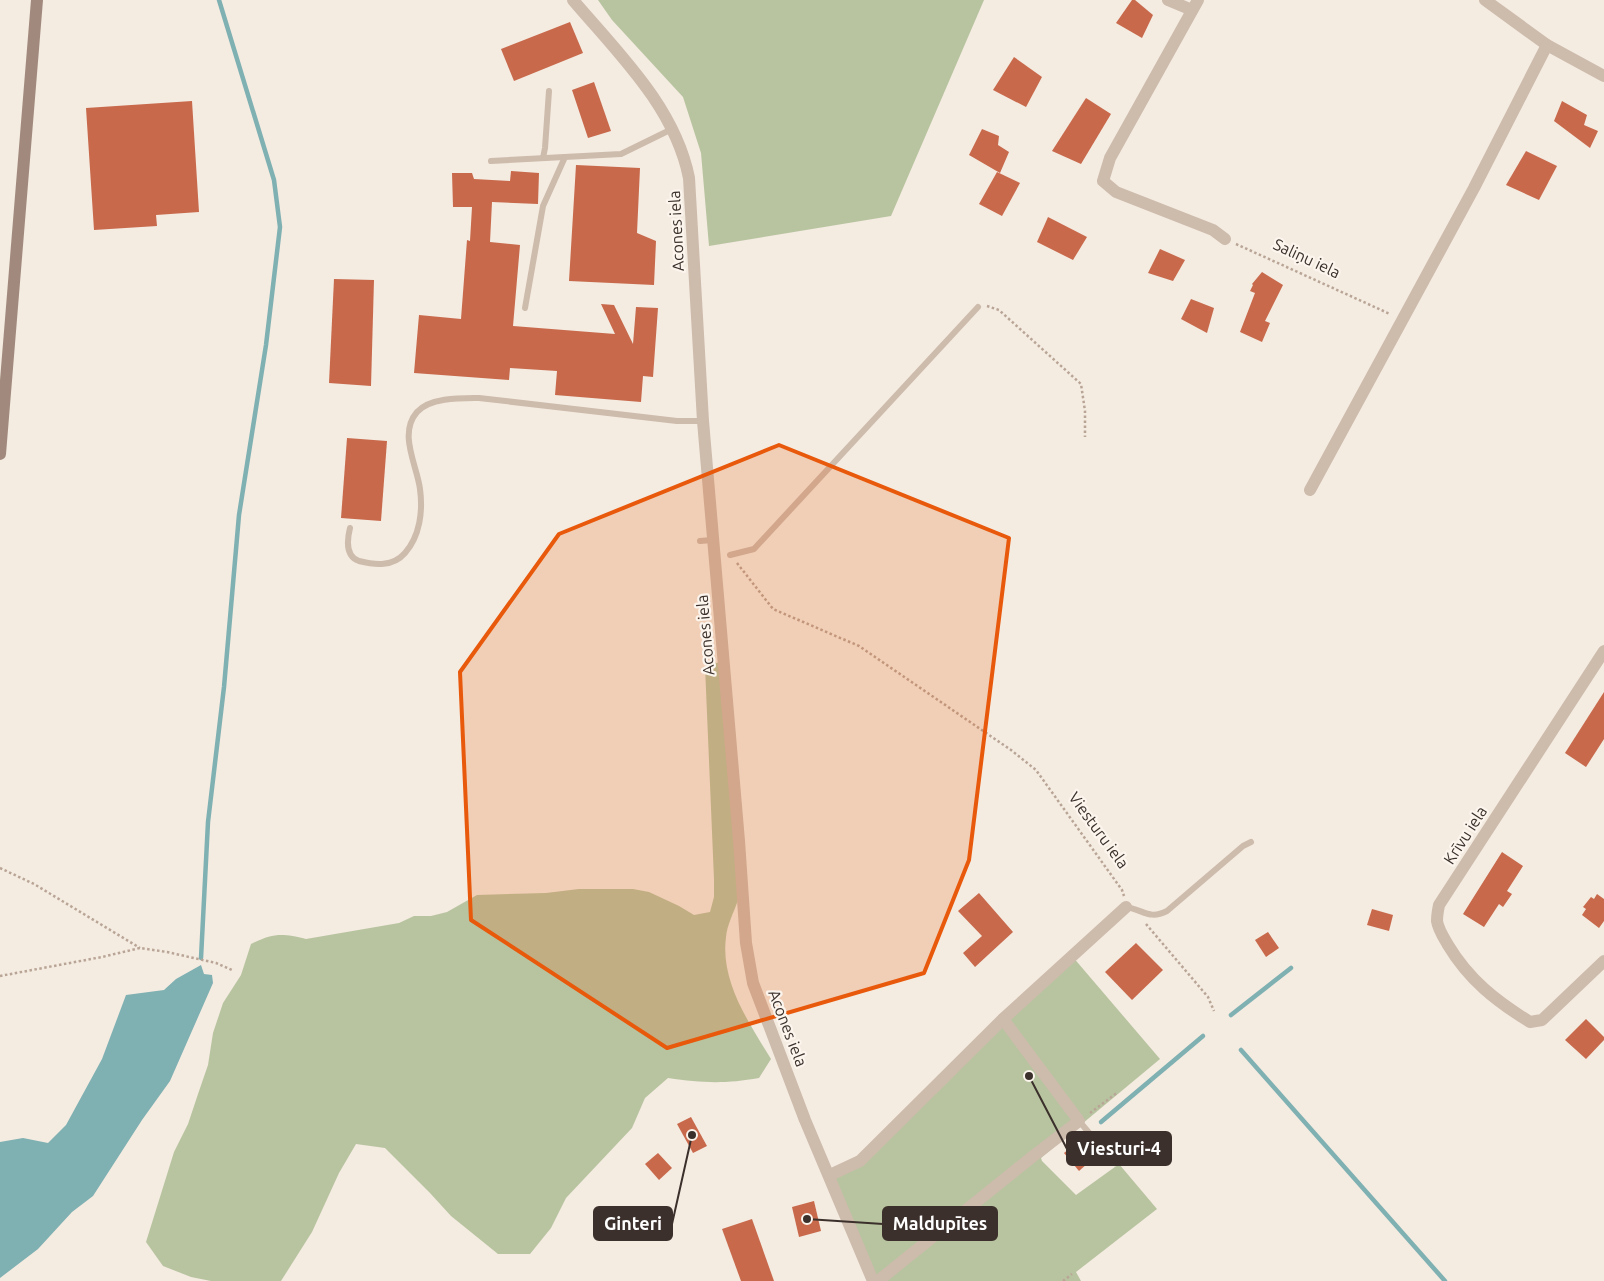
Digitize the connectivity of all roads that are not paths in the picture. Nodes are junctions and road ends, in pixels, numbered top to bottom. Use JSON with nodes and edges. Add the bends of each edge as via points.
{"nodes":[{"id":1,"x":37,"y":0,"type":"edge"},
{"id":2,"x":573,"y":0,"type":"edge"},
{"id":3,"x":1168,"y":0,"type":"edge"},
{"id":4,"x":1485,"y":0,"type":"edge"},
{"id":5,"x":1195,"y":5,"type":"edge"},
{"id":6,"x":1547,"y":45,"type":"junction"},
{"id":7,"x":1604,"y":76,"type":"edge"},
{"id":8,"x":549,"y":92,"type":"dead end"},
{"id":9,"x":672,"y":129,"type":"junction"},
{"id":10,"x":565,"y":157,"type":"junction"},
{"id":11,"x":543,"y":158,"type":"junction"},
{"id":12,"x":491,"y":161,"type":"dead end"},
{"id":13,"x":1225,"y":239,"type":"road end"},
{"id":14,"x":978,"y":307,"type":"road end"},
{"id":15,"x":525,"y":308,"type":"dead end"},
{"id":16,"x":703,"y":421,"type":"junction"},
{"id":17,"x":0,"y":454,"type":"edge"},
{"id":18,"x":1310,"y":490,"type":"dead end"},
{"id":19,"x":350,"y":528,"type":"dead end"},
{"id":20,"x":730,"y":555,"type":"road end"},
{"id":21,"x":1604,"y":651,"type":"edge"},
{"id":22,"x":1251,"y":842,"type":"dead end"},
{"id":23,"x":1132,"y":908,"type":"joint"},
{"id":24,"x":1604,"y":961,"type":"edge"},
{"id":25,"x":1003,"y":1018,"type":"junction"},
{"id":26,"x":1079,"y":1121,"type":"junction"},
{"id":27,"x":1115,"y":1162,"type":"dead end"},
{"id":28,"x":830,"y":1175,"type":"junction"},
{"id":29,"x":874,"y":1281,"type":"edge"},
{"id":30,"x":878,"y":1281,"type":"edge"}],
"edges":[{"from":1,"to":17,"type":"street"},
{"from":2,"to":9,"type":"street","name":"Acones iela","via":[[640,78]]},
{"from":3,"to":5,"type":"street"},
{"from":4,"to":6,"type":"street"},
{"from":5,"to":13,"type":"street","via":[[1110,158],[1103,181],[1116,192],[1213,230]]},
{"from":6,"to":7,"type":"street"},
{"from":6,"to":18,"type":"street","via":[[1474,188]]},
{"from":8,"to":11,"type":"lane"},
{"from":9,"to":10,"type":"lane","via":[[621,154]]},
{"from":9,"to":16,"type":"street","name":"Acones iela","via":[[686,161],[689,178]]},
{"from":10,"to":11,"type":"lane"},
{"from":10,"to":15,"type":"lane","via":[[543,206]]},
{"from":11,"to":12,"type":"lane"},
{"from":14,"to":20,"type":"lane","via":[[754,549]]},
{"from":16,"to":19,"type":"lane","via":[[677,421],[479,398],[429,404],[418,411],[409,428],[420,496],[420,520],[413,543],[398,560],[378,565],[367,563],[355,560],[348,550]]},
{"from":16,"to":28,"type":"street","name":"Acones iela","via":[[706,540],[739,841],[746,943],[753,983],[805,1120]]},
{"from":21,"to":24,"type":"street","name":"Krīvu iela","via":[[1439,905],[1437,922],[1458,962],[1484,990],[1530,1022],[1542,1020]]},
{"from":22,"to":23,"type":"lane","via":[[1168,912],[1149,915]]},
{"from":23,"to":25,"type":"street"},
{"from":25,"to":26,"type":"street"},
{"from":25,"to":28,"type":"street","via":[[860,1161]]},
{"from":26,"to":27,"type":"lane"},
{"from":26,"to":30,"type":"street"},
{"from":28,"to":29,"type":"street","name":"Acones iela"}]}
